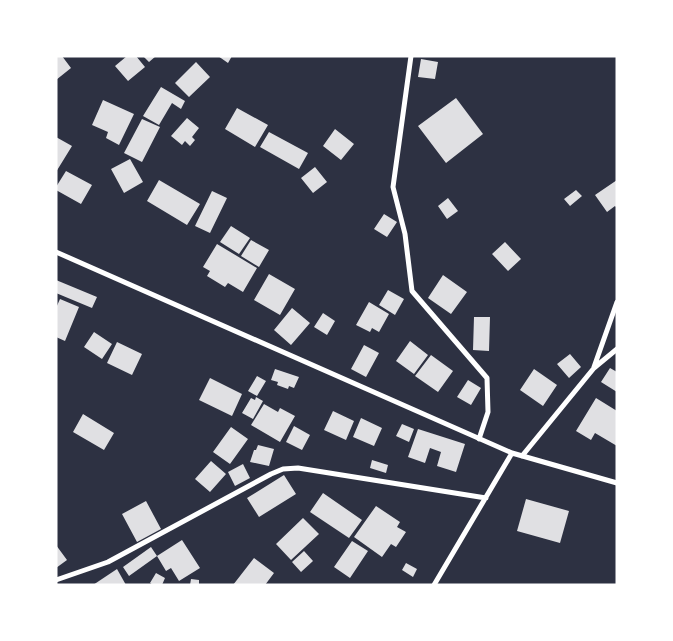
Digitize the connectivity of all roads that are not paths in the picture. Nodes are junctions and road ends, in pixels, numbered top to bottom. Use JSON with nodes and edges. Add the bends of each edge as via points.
{"nodes":[{"id":1,"x":411,"y":56,"type":"edge"},
{"id":2,"x":56,"y":252,"type":"edge"},
{"id":3,"x":617,"y":302,"type":"edge"},
{"id":4,"x":617,"y":349,"type":"edge"},
{"id":5,"x":594,"y":368,"type":"junction"},
{"id":6,"x":479,"y":439,"type":"junction"},
{"id":7,"x":512,"y":453,"type":"junction"},
{"id":8,"x":522,"y":456,"type":"junction"},
{"id":9,"x":617,"y":483,"type":"edge"},
{"id":10,"x":486,"y":498,"type":"junction"},
{"id":11,"x":56,"y":580,"type":"edge"},
{"id":12,"x":434,"y":585,"type":"edge"}],
"edges":[{"from":1,"to":6,"type":"street","via":[[394,187],[405,234],[412,291],[486,378],[488,412]]},
{"from":2,"to":6,"type":"street"},
{"from":3,"to":5,"type":"street"},
{"from":4,"to":5,"type":"street"},
{"from":5,"to":8,"type":"street"},
{"from":6,"to":7,"type":"street"},
{"from":7,"to":8,"type":"street"},
{"from":7,"to":10,"type":"street"},
{"from":8,"to":9,"type":"street"},
{"from":10,"to":11,"type":"street","via":[[298,468],[283,469],[108,562]]},
{"from":10,"to":12,"type":"street"}]}
